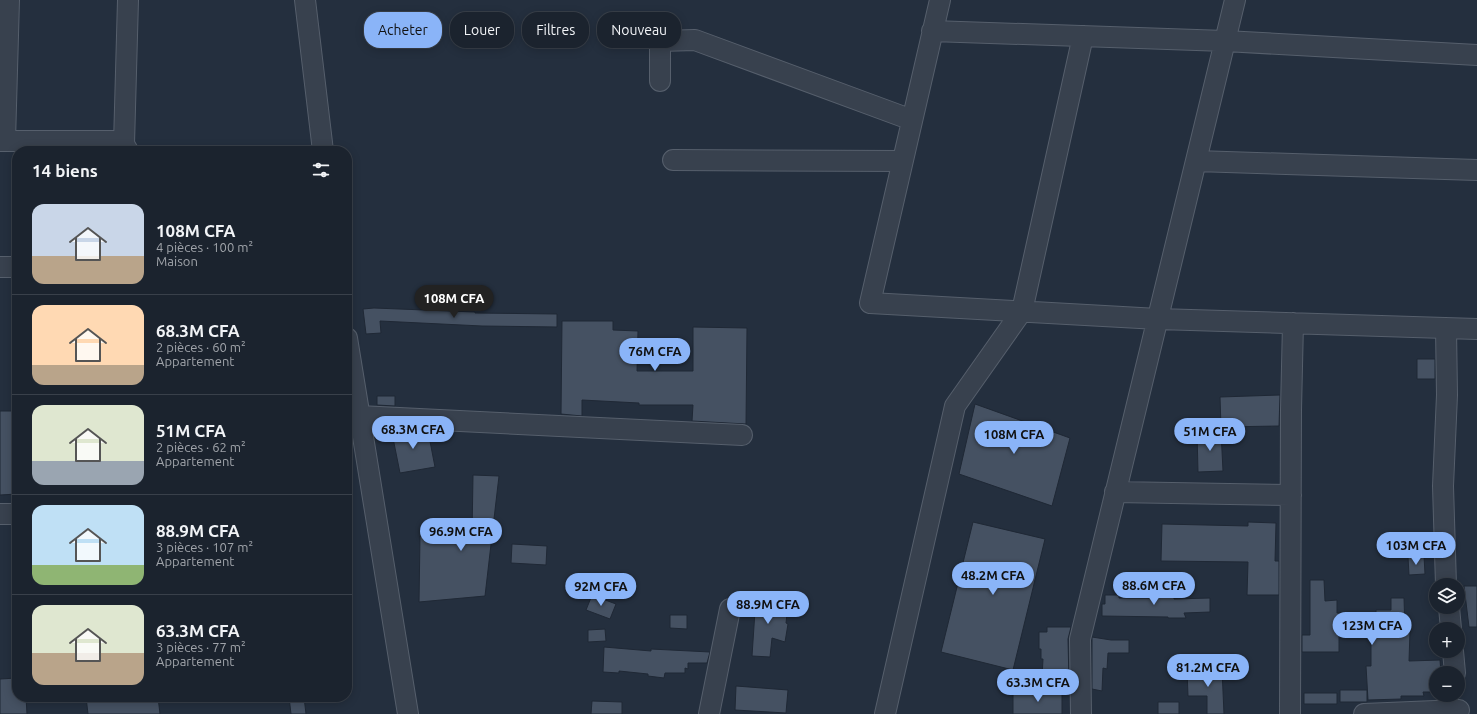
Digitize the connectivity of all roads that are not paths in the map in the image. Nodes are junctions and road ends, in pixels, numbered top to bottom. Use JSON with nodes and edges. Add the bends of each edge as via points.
{"nodes":[{"id":1,"x":9,"y":0,"type":"edge"},
{"id":2,"x":128,"y":0,"type":"edge"},
{"id":3,"x":305,"y":0,"type":"edge"},
{"id":4,"x":940,"y":0,"type":"edge"},
{"id":5,"x":1235,"y":0,"type":"edge"},
{"id":6,"x":932,"y":31,"type":"junction"},
{"id":7,"x":1083,"y":36,"type":"junction"},
{"id":8,"x":1225,"y":41,"type":"junction"},
{"id":9,"x":1477,"y":55,"type":"edge"},
{"id":10,"x":660,"y":81,"type":"dead end"},
{"id":11,"x":912,"y":120,"type":"junction"},
{"id":12,"x":3,"y":141,"type":"edge"},
{"id":13,"x":122,"y":146,"type":"edge"},
{"id":14,"x":126,"y":146,"type":"edge"},
{"id":15,"x":321,"y":146,"type":"edge"},
{"id":16,"x":673,"y":160,"type":"dead end"},
{"id":17,"x":902,"y":161,"type":"junction"},
{"id":18,"x":1196,"y":161,"type":"junction"},
{"id":19,"x":1477,"y":170,"type":"edge"},
{"id":20,"x":0,"y":267,"type":"edge"},
{"id":21,"x":12,"y":267,"type":"edge"},
{"id":22,"x":1022,"y":311,"type":"junction"},
{"id":23,"x":1158,"y":319,"type":"junction"},
{"id":24,"x":1293,"y":322,"type":"junction"},
{"id":25,"x":1446,"y":328,"type":"junction"},
{"id":26,"x":1477,"y":329,"type":"edge"},
{"id":27,"x":352,"y":370,"type":"edge"},
{"id":28,"x":359,"y":416,"type":"junction"},
{"id":29,"x":742,"y":435,"type":"dead end"},
{"id":30,"x":1116,"y":492,"type":"junction"},
{"id":31,"x":1291,"y":494,"type":"junction"},
{"id":32,"x":0,"y":514,"type":"edge"},
{"id":33,"x":12,"y":514,"type":"edge"},
{"id":34,"x":1446,"y":578,"type":"edge"},
{"id":35,"x":730,"y":609,"type":"dead end"},
{"id":36,"x":1459,"y":706,"type":"edge"},
{"id":37,"x":408,"y":714,"type":"edge"},
{"id":38,"x":709,"y":714,"type":"edge"},
{"id":39,"x":884,"y":714,"type":"edge"},
{"id":40,"x":1081,"y":714,"type":"edge"},
{"id":41,"x":1290,"y":714,"type":"edge"},
{"id":42,"x":1364,"y":714,"type":"edge"}],
"edges":[{"from":1,"to":12,"type":"street"},
{"from":2,"to":14,"type":"street"},
{"from":3,"to":15,"type":"street"},
{"from":4,"to":6,"type":"street"},
{"from":5,"to":8,"type":"street"},
{"from":6,"to":7,"type":"street"},
{"from":6,"to":11,"type":"street"},
{"from":7,"to":8,"type":"street"},
{"from":7,"to":22,"type":"street"},
{"from":8,"to":9,"type":"street"},
{"from":8,"to":18,"type":"street"},
{"from":10,"to":11,"type":"street","via":[[660,41],[695,40]]},
{"from":11,"to":17,"type":"street"},
{"from":12,"to":13,"type":"street","via":[[113,141]]},
{"from":16,"to":17,"type":"street"},
{"from":17,"to":22,"type":"street","via":[[870,303]]},
{"from":18,"to":19,"type":"street"},
{"from":18,"to":23,"type":"street"},
{"from":20,"to":21,"type":"street"},
{"from":22,"to":23,"type":"street"},
{"from":22,"to":39,"type":"street","via":[[955,406]]},
{"from":23,"to":24,"type":"street"},
{"from":23,"to":30,"type":"street"},
{"from":24,"to":25,"type":"street"},
{"from":24,"to":31,"type":"street"},
{"from":25,"to":26,"type":"street"},
{"from":25,"to":34,"type":"street","via":[[1447,395],[1443,486]]},
{"from":27,"to":28,"type":"street"},
{"from":28,"to":29,"type":"street"},
{"from":28,"to":37,"type":"street"},
{"from":30,"to":31,"type":"street"},
{"from":30,"to":40,"type":"street","via":[[1080,639]]},
{"from":31,"to":41,"type":"street"},
{"from":32,"to":33,"type":"street"},
{"from":35,"to":38,"type":"street"},
{"from":36,"to":42,"type":"street"}]}
